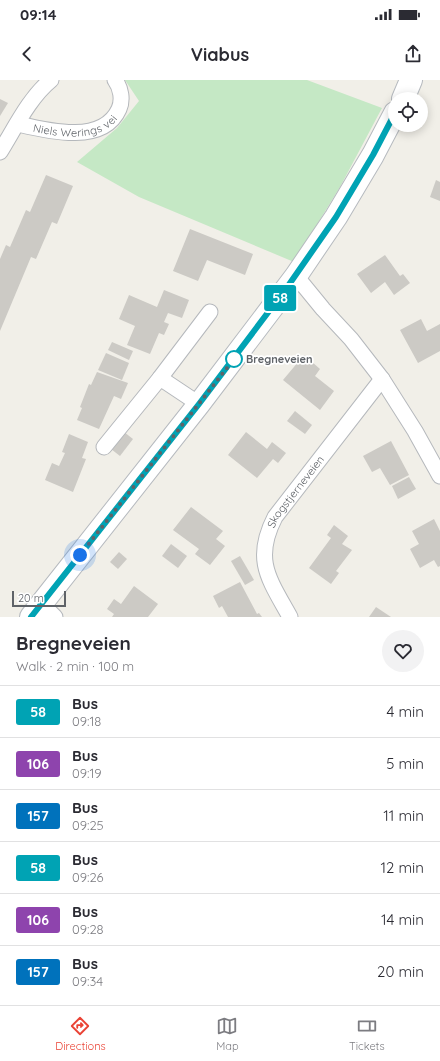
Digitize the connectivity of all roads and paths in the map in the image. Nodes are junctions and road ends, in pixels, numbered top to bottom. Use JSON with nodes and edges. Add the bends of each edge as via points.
{"nodes":[{"id":1,"x":51,"y":80,"type":"edge"},
{"id":2,"x":115,"y":80,"type":"edge"},
{"id":3,"x":411,"y":80,"type":"edge"},
{"id":4,"x":406,"y":92,"type":"edge"},
{"id":5,"x":18,"y":124,"type":"junction"},
{"id":6,"x":388,"y":126,"type":"edge"},
{"id":7,"x":0,"y":152,"type":"edge"},
{"id":8,"x":296,"y":276,"type":"junction"},
{"id":9,"x":210,"y":312,"type":"dead end"},
{"id":10,"x":160,"y":378,"type":"junction"},
{"id":11,"x":382,"y":379,"type":"junction"},
{"id":12,"x":199,"y":404,"type":"junction"},
{"id":13,"x":104,"y":447,"type":"dead end"},
{"id":14,"x":440,"y":476,"type":"edge"},
{"id":15,"x":43,"y":613,"type":"edge"},
{"id":16,"x":290,"y":617,"type":"edge"}],
"edges":[{"from":1,"to":5,"type":"street","name":"Niels Werings vei","via":[[31,102]]},
{"from":2,"to":5,"type":"street","name":"Niels Werings vei","via":[[120,89],[120,107],[110,123],[97,130],[53,131]]},
{"from":3,"to":4,"type":"main road"},
{"from":5,"to":7,"type":"street","name":"Niels Werings vei"},
{"from":6,"to":8,"type":"main road","via":[[336,217]]},
{"from":8,"to":11,"type":"street"},
{"from":8,"to":12,"type":"main road"},
{"from":9,"to":10,"type":"street"},
{"from":10,"to":12,"type":"street"},
{"from":10,"to":13,"type":"street"},
{"from":11,"to":14,"type":"street","via":[[416,431]]},
{"from":11,"to":16,"type":"street","name":"Skogstjerneveien","via":[[275,517],[268,531],[264,553],[265,569]]},
{"from":12,"to":15,"type":"main road"}]}
